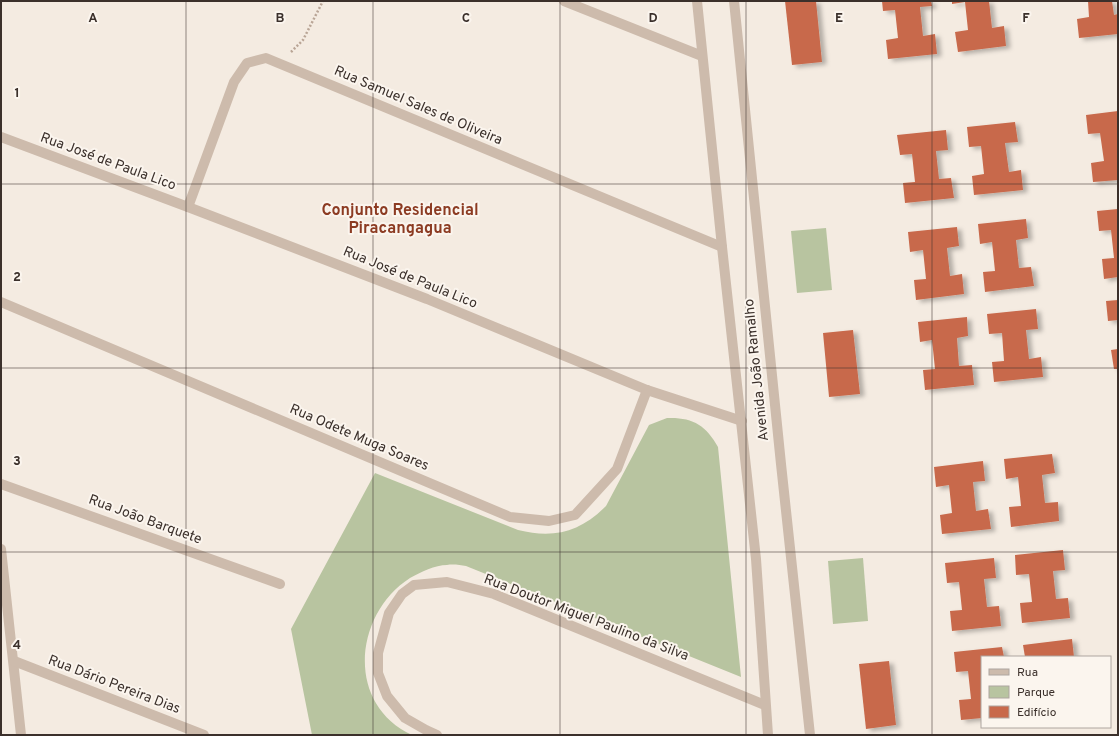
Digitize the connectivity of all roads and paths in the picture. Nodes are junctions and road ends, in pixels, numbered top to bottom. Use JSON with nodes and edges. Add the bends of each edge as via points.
{"nodes":[{"id":1,"x":323,"y":1,"type":"edge"},
{"id":2,"x":564,"y":1,"type":"edge"},
{"id":3,"x":697,"y":1,"type":"edge"},
{"id":4,"x":734,"y":1,"type":"edge"},
{"id":5,"x":702,"y":56,"type":"junction"},
{"id":6,"x":279,"y":63,"type":"junction"},
{"id":7,"x":1,"y":137,"type":"edge"},
{"id":8,"x":188,"y":207,"type":"junction"},
{"id":9,"x":722,"y":247,"type":"junction"},
{"id":10,"x":1,"y":302,"type":"edge"},
{"id":11,"x":648,"y":390,"type":"junction"},
{"id":12,"x":742,"y":421,"type":"junction"},
{"id":13,"x":1,"y":484,"type":"edge"},
{"id":14,"x":1,"y":549,"type":"edge"},
{"id":15,"x":280,"y":584,"type":"dead end"},
{"id":16,"x":14,"y":661,"type":"junction"},
{"id":17,"x":765,"y":705,"type":"junction"},
{"id":18,"x":21,"y":735,"type":"edge"},
{"id":19,"x":204,"y":735,"type":"edge"},
{"id":20,"x":437,"y":735,"type":"edge"},
{"id":21,"x":768,"y":735,"type":"edge"},
{"id":22,"x":810,"y":735,"type":"edge"}],
"edges":[{"from":1,"to":6,"type":"path","via":[[303,40]]},
{"from":2,"to":5,"type":"street"},
{"from":3,"to":5,"type":"street","name":"Avenida João Ramalho"},
{"from":4,"to":22,"type":"street","name":"Avenida João Ramalho"},
{"from":5,"to":9,"type":"street","name":"Avenida João Ramalho"},
{"from":6,"to":8,"type":"street","name":"Rua Samuel Sales de Oliveira","via":[[266,58],[248,63],[234,82]]},
{"from":6,"to":9,"type":"street","name":"Rua Samuel Sales de Oliveira"},
{"from":7,"to":8,"type":"street","name":"Rua José de Paula Lico"},
{"from":8,"to":11,"type":"street","name":"Rua José de Paula Lico","via":[[427,299]]},
{"from":9,"to":12,"type":"street","name":"Avenida João Ramalho"},
{"from":10,"to":11,"type":"street","name":"Rua Odete Muga Soares","via":[[510,517],[530,520],[549,521],[575,515],[617,469]]},
{"from":11,"to":12,"type":"street","name":"Rua José de Paula Lico"},
{"from":12,"to":17,"type":"street","name":"Avenida João Ramalho","via":[[756,558]]},
{"from":13,"to":15,"type":"street","name":"Rua João Barquete"},
{"from":14,"to":16,"type":"street"},
{"from":16,"to":18,"type":"street"},
{"from":16,"to":19,"type":"street","name":"Rua Dário Pereira Dias"},
{"from":17,"to":20,"type":"street","name":"Rua Doutor Miguel Paulino da Silva","via":[[494,594],[447,582],[414,585],[402,594],[389,613],[378,653],[378,673],[387,696],[405,718]]},
{"from":17,"to":21,"type":"street","name":"Avenida João Ramalho"}]}
